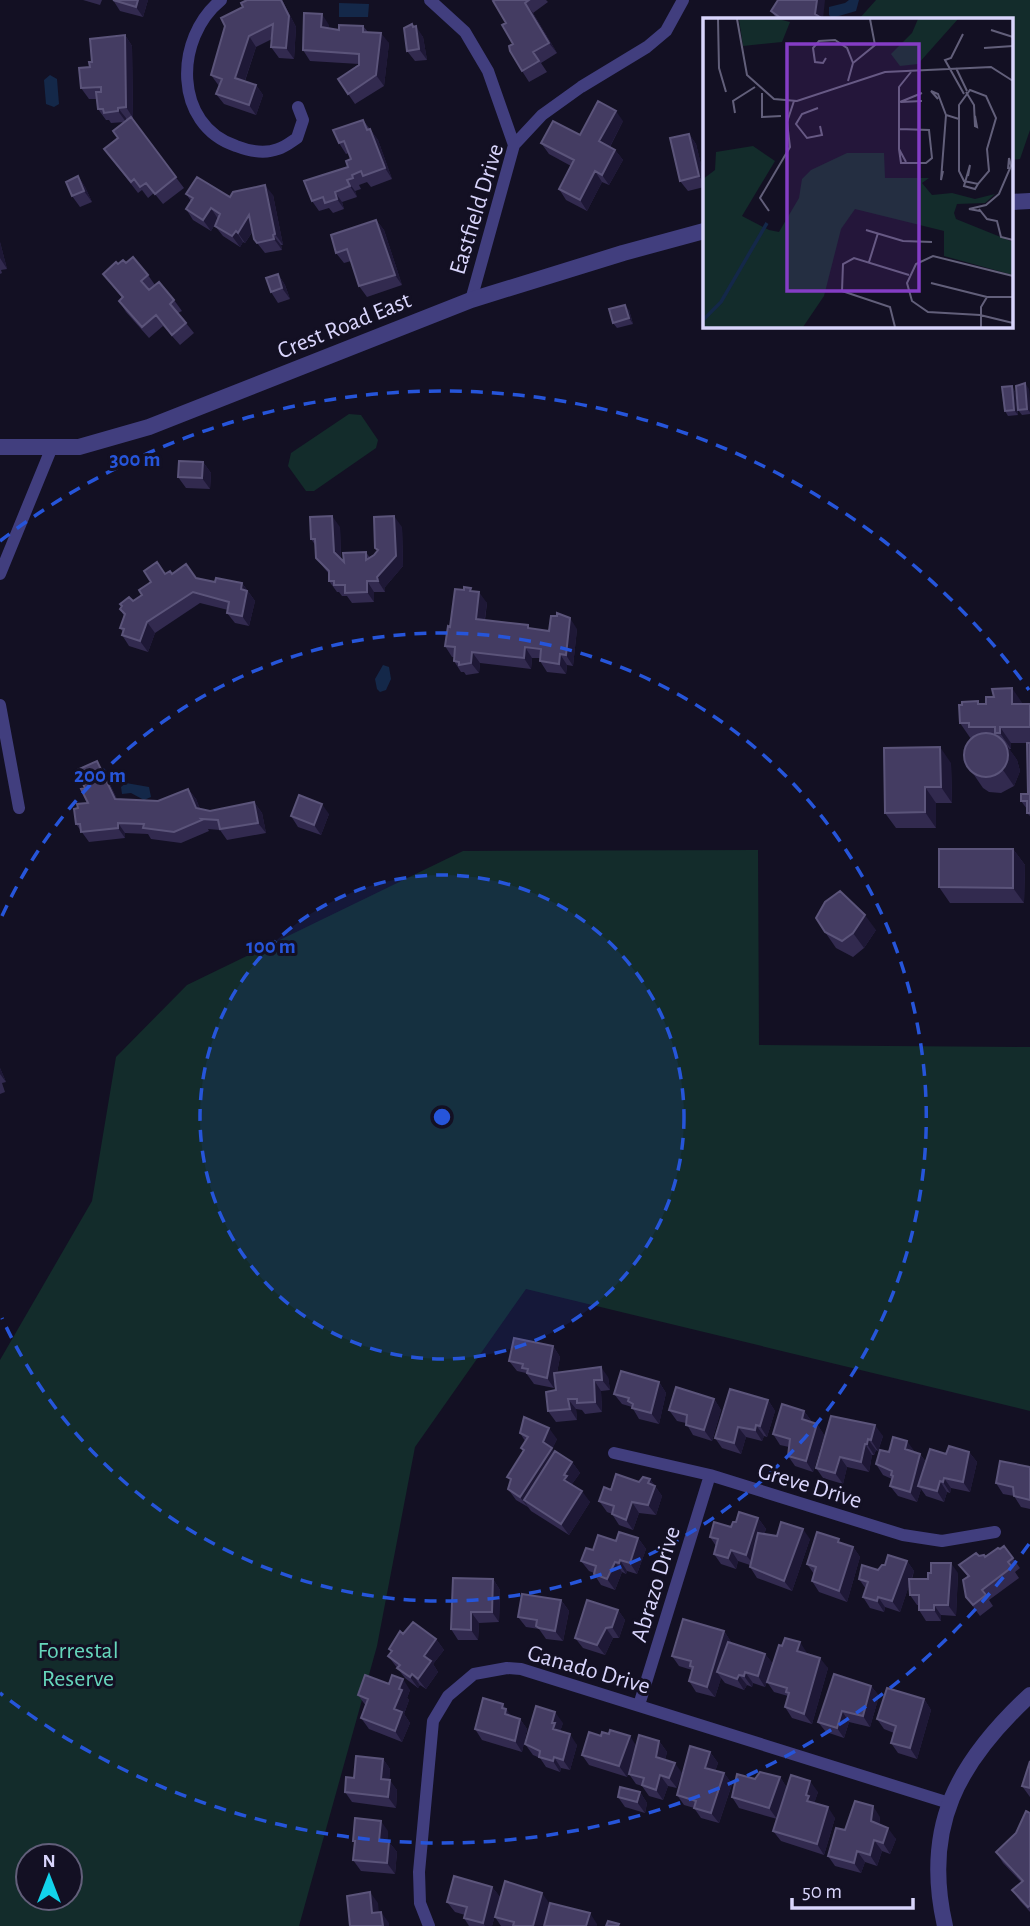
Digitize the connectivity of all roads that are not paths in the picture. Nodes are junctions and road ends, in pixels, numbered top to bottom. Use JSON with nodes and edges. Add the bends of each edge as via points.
{"nodes":[{"id":1,"x":221,"y":0,"type":"edge"},
{"id":2,"x":430,"y":0,"type":"edge"},
{"id":3,"x":683,"y":0,"type":"edge"},
{"id":4,"x":298,"y":107,"type":"dead end"},
{"id":5,"x":514,"y":145,"type":"junction"},
{"id":6,"x":1030,"y":201,"type":"edge"},
{"id":7,"x":1012,"y":202,"type":"edge"},
{"id":8,"x":703,"y":232,"type":"edge"},
{"id":9,"x":471,"y":300,"type":"junction"},
{"id":10,"x":0,"y":447,"type":"edge"},
{"id":11,"x":52,"y":447,"type":"junction"},
{"id":12,"x":0,"y":574,"type":"edge"},
{"id":13,"x":0,"y":705,"type":"edge"},
{"id":14,"x":19,"y":808,"type":"dead end"},
{"id":15,"x":614,"y":1453,"type":"dead end"},
{"id":16,"x":710,"y":1475,"type":"junction"},
{"id":17,"x":995,"y":1532,"type":"dead end"},
{"id":18,"x":1030,"y":1695,"type":"edge"},
{"id":19,"x":639,"y":1705,"type":"junction"},
{"id":20,"x":949,"y":1803,"type":"junction"},
{"id":21,"x":429,"y":1926,"type":"edge"},
{"id":22,"x":944,"y":1926,"type":"edge"}],
"edges":[{"from":1,"to":4,"type":"street","via":[[199,28],[188,58],[187,86],[198,118],[220,141],[252,151],[277,149],[297,138],[303,120]]},
{"from":2,"to":5,"type":"street","via":[[465,32],[488,71]]},
{"from":3,"to":5,"type":"street","name":"Eastfield Drive","via":[[666,31],[542,115]]},
{"from":5,"to":9,"type":"street","name":"Eastfield Drive"},
{"from":6,"to":7,"type":"street"},
{"from":8,"to":9,"type":"street","name":"Crest Road East"},
{"from":9,"to":11,"type":"street","name":"Crest Road East","via":[[149,428],[79,447]]},
{"from":10,"to":11,"type":"street","name":"Crest Road East"},
{"from":11,"to":12,"type":"street"},
{"from":13,"to":14,"type":"street"},
{"from":15,"to":16,"type":"street","name":"Greve Drive"},
{"from":16,"to":17,"type":"street","name":"Greve Drive","via":[[903,1535],[942,1541]]},
{"from":16,"to":19,"type":"street","name":"Abrazo Drive"},
{"from":18,"to":20,"type":"street","via":[[981,1745]]},
{"from":19,"to":20,"type":"street","name":"Ganado Drive"},
{"from":19,"to":21,"type":"street","name":"Ganado Drive","via":[[507,1668],[474,1674],[448,1696],[433,1721],[419,1872],[420,1903]]},
{"from":20,"to":22,"type":"street","via":[[937,1868]]}]}
